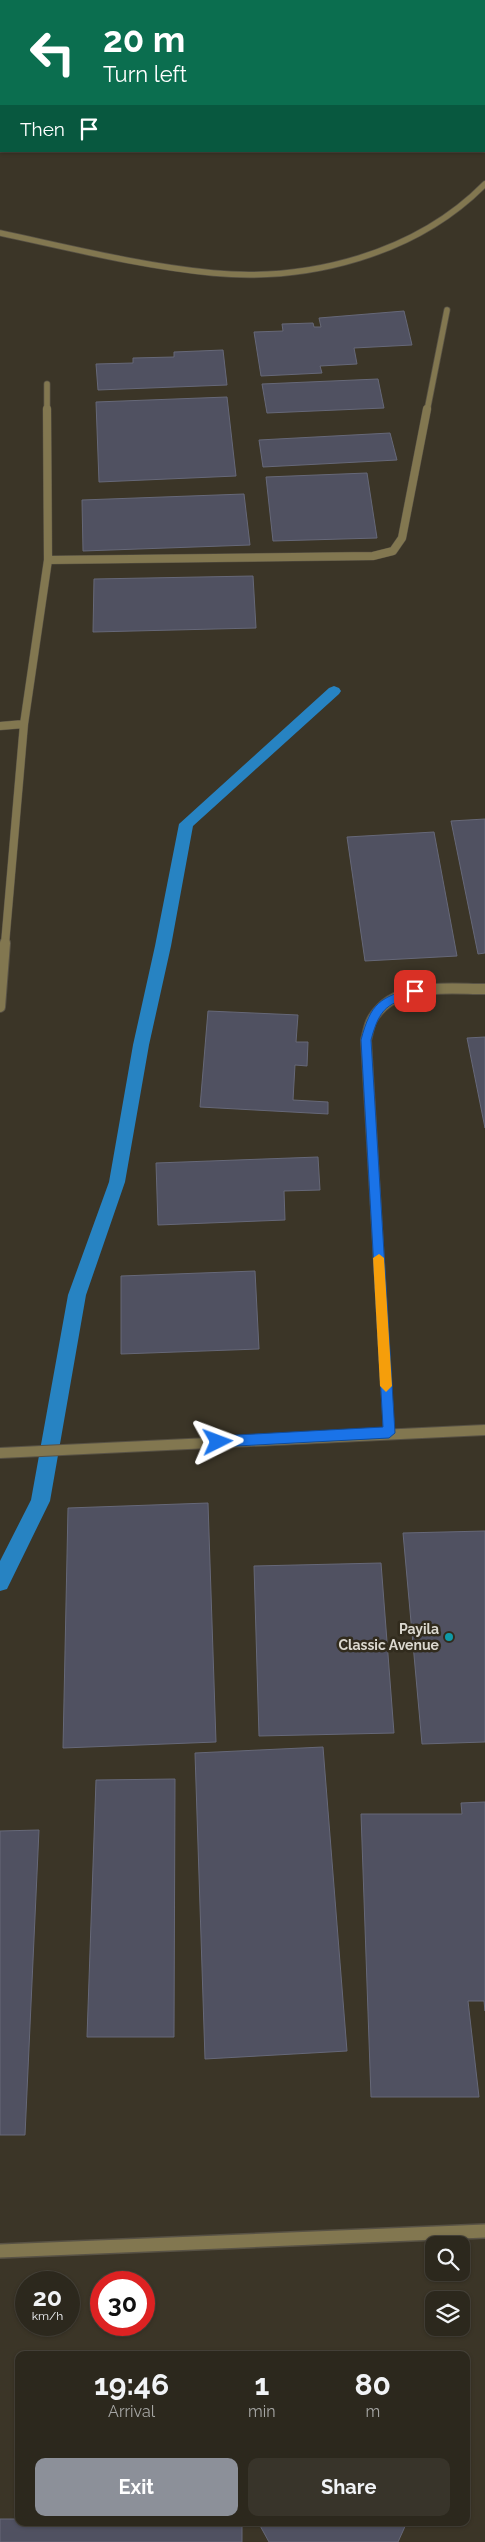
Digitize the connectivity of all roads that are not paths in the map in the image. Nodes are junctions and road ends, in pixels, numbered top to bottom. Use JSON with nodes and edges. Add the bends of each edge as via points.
{"nodes":[{"id":1,"x":485,"y":184,"type":"edge"},
{"id":2,"x":0,"y":233,"type":"edge"},
{"id":3,"x":447,"y":310,"type":"dead end"},
{"id":4,"x":47,"y":384,"type":"dead end"},
{"id":5,"x":48,"y":560,"type":"junction"},
{"id":6,"x":24,"y":724,"type":"junction"},
{"id":7,"x":0,"y":726,"type":"edge"},
{"id":8,"x":485,"y":989,"type":"edge"},
{"id":9,"x":0,"y":1007,"type":"edge"},
{"id":10,"x":485,"y":1430,"type":"edge"},
{"id":11,"x":389,"y":1433,"type":"junction"},
{"id":12,"x":0,"y":1453,"type":"edge"},
{"id":13,"x":485,"y":2231,"type":"edge"},
{"id":14,"x":0,"y":2251,"type":"edge"}],
"edges":[{"from":1,"to":2,"type":"street","via":[[459,210],[423,233],[379,252],[333,265],[284,272],[232,274],[179,269]]},
{"from":3,"to":5,"type":"street","via":[[402,538],[393,551],[374,556]]},
{"from":4,"to":5,"type":"street"},
{"from":5,"to":6,"type":"street"},
{"from":6,"to":7,"type":"street"},
{"from":6,"to":9,"type":"street"},
{"from":8,"to":11,"type":"street","via":[[415,991],[388,1000],[372,1018],[366,1040]]},
{"from":10,"to":11,"type":"street"},
{"from":11,"to":12,"type":"street"},
{"from":13,"to":14,"type":"street"}]}
